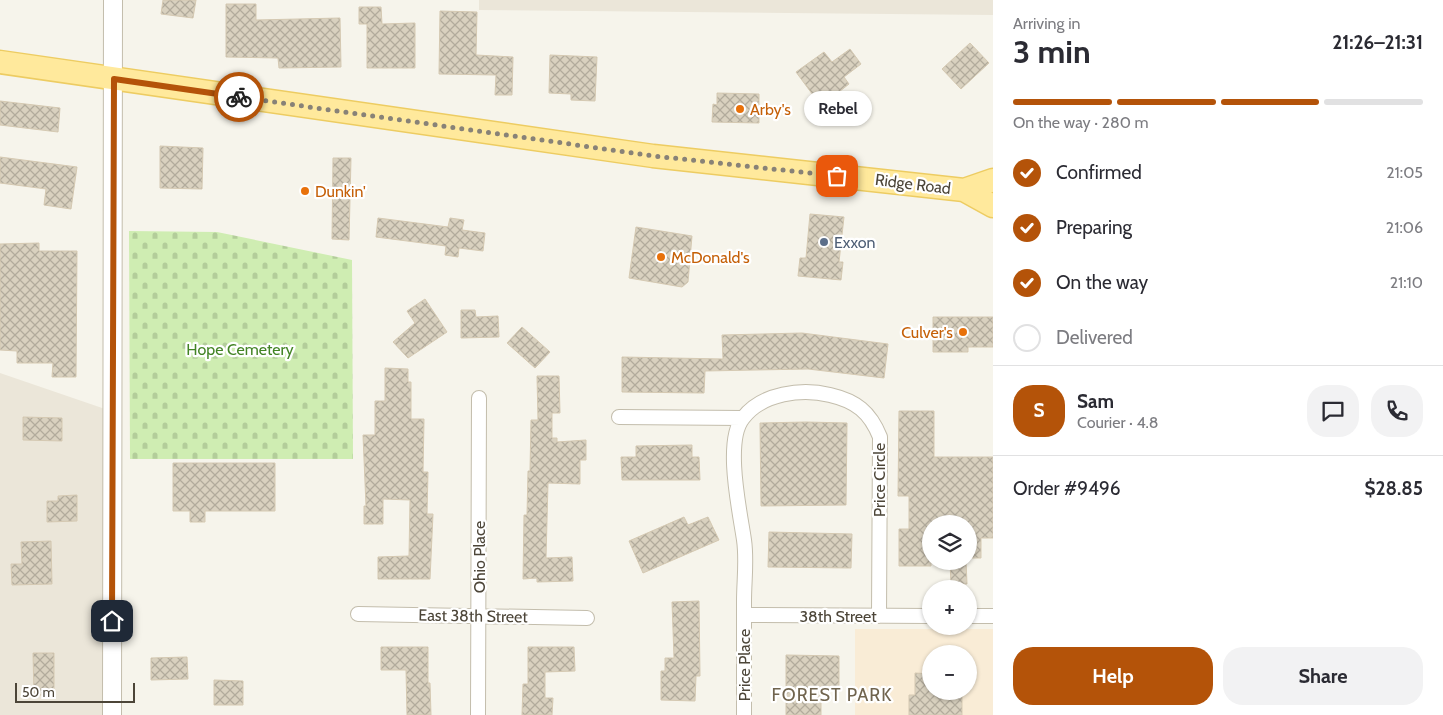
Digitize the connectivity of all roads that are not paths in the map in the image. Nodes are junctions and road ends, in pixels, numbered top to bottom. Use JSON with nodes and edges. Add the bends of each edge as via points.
{"nodes":[{"id":1,"x":112,"y":0,"type":"edge"},
{"id":2,"x":0,"y":62,"type":"edge"},
{"id":3,"x":114,"y":79,"type":"junction"},
{"id":4,"x":993,"y":180,"type":"edge"},
{"id":5,"x":964,"y":190,"type":"junction"},
{"id":6,"x":993,"y":206,"type":"edge"},
{"id":7,"x":479,"y":398,"type":"dead end"},
{"id":8,"x":618,"y":417,"type":"dead end"},
{"id":9,"x":742,"y":418,"type":"junction"},
{"id":10,"x":358,"y":614,"type":"dead end"},
{"id":11,"x":479,"y":615,"type":"junction"},
{"id":12,"x":744,"y":615,"type":"junction"},
{"id":13,"x":879,"y":616,"type":"junction"},
{"id":14,"x":922,"y":616,"type":"edge"},
{"id":15,"x":977,"y":616,"type":"edge"},
{"id":16,"x":993,"y":616,"type":"edge"},
{"id":17,"x":587,"y":618,"type":"dead end"},
{"id":18,"x":112,"y":715,"type":"edge"},
{"id":19,"x":478,"y":715,"type":"edge"},
{"id":20,"x":744,"y":715,"type":"edge"}],
"edges":[{"from":1,"to":3,"type":"street"},
{"from":2,"to":3,"type":"main road","name":"Ridge Road"},
{"from":3,"to":5,"type":"main road","name":"Ridge Road","via":[[661,156]]},
{"from":3,"to":18,"type":"street"},
{"from":4,"to":5,"type":"main road","name":"Ridge Road"},
{"from":5,"to":6,"type":"main road","name":"Ridge Road"},
{"from":7,"to":11,"type":"street","name":"Ohio Place"},
{"from":8,"to":9,"type":"street"},
{"from":9,"to":12,"type":"street","via":[[735,433],[735,490],[745,543]]},
{"from":9,"to":13,"type":"street","name":"Price Circle","via":[[758,404],[779,396],[819,392],[842,398],[873,420],[880,436]]},
{"from":10,"to":11,"type":"street","name":"East 38th Street"},
{"from":11,"to":17,"type":"street","name":"East 38th Street"},
{"from":11,"to":19,"type":"street","name":"Ohio Place"},
{"from":12,"to":13,"type":"street","name":"38th Street"},
{"from":12,"to":20,"type":"street","name":"Price Place"},
{"from":13,"to":14,"type":"street","name":"38th Street"},
{"from":15,"to":16,"type":"street"}]}
